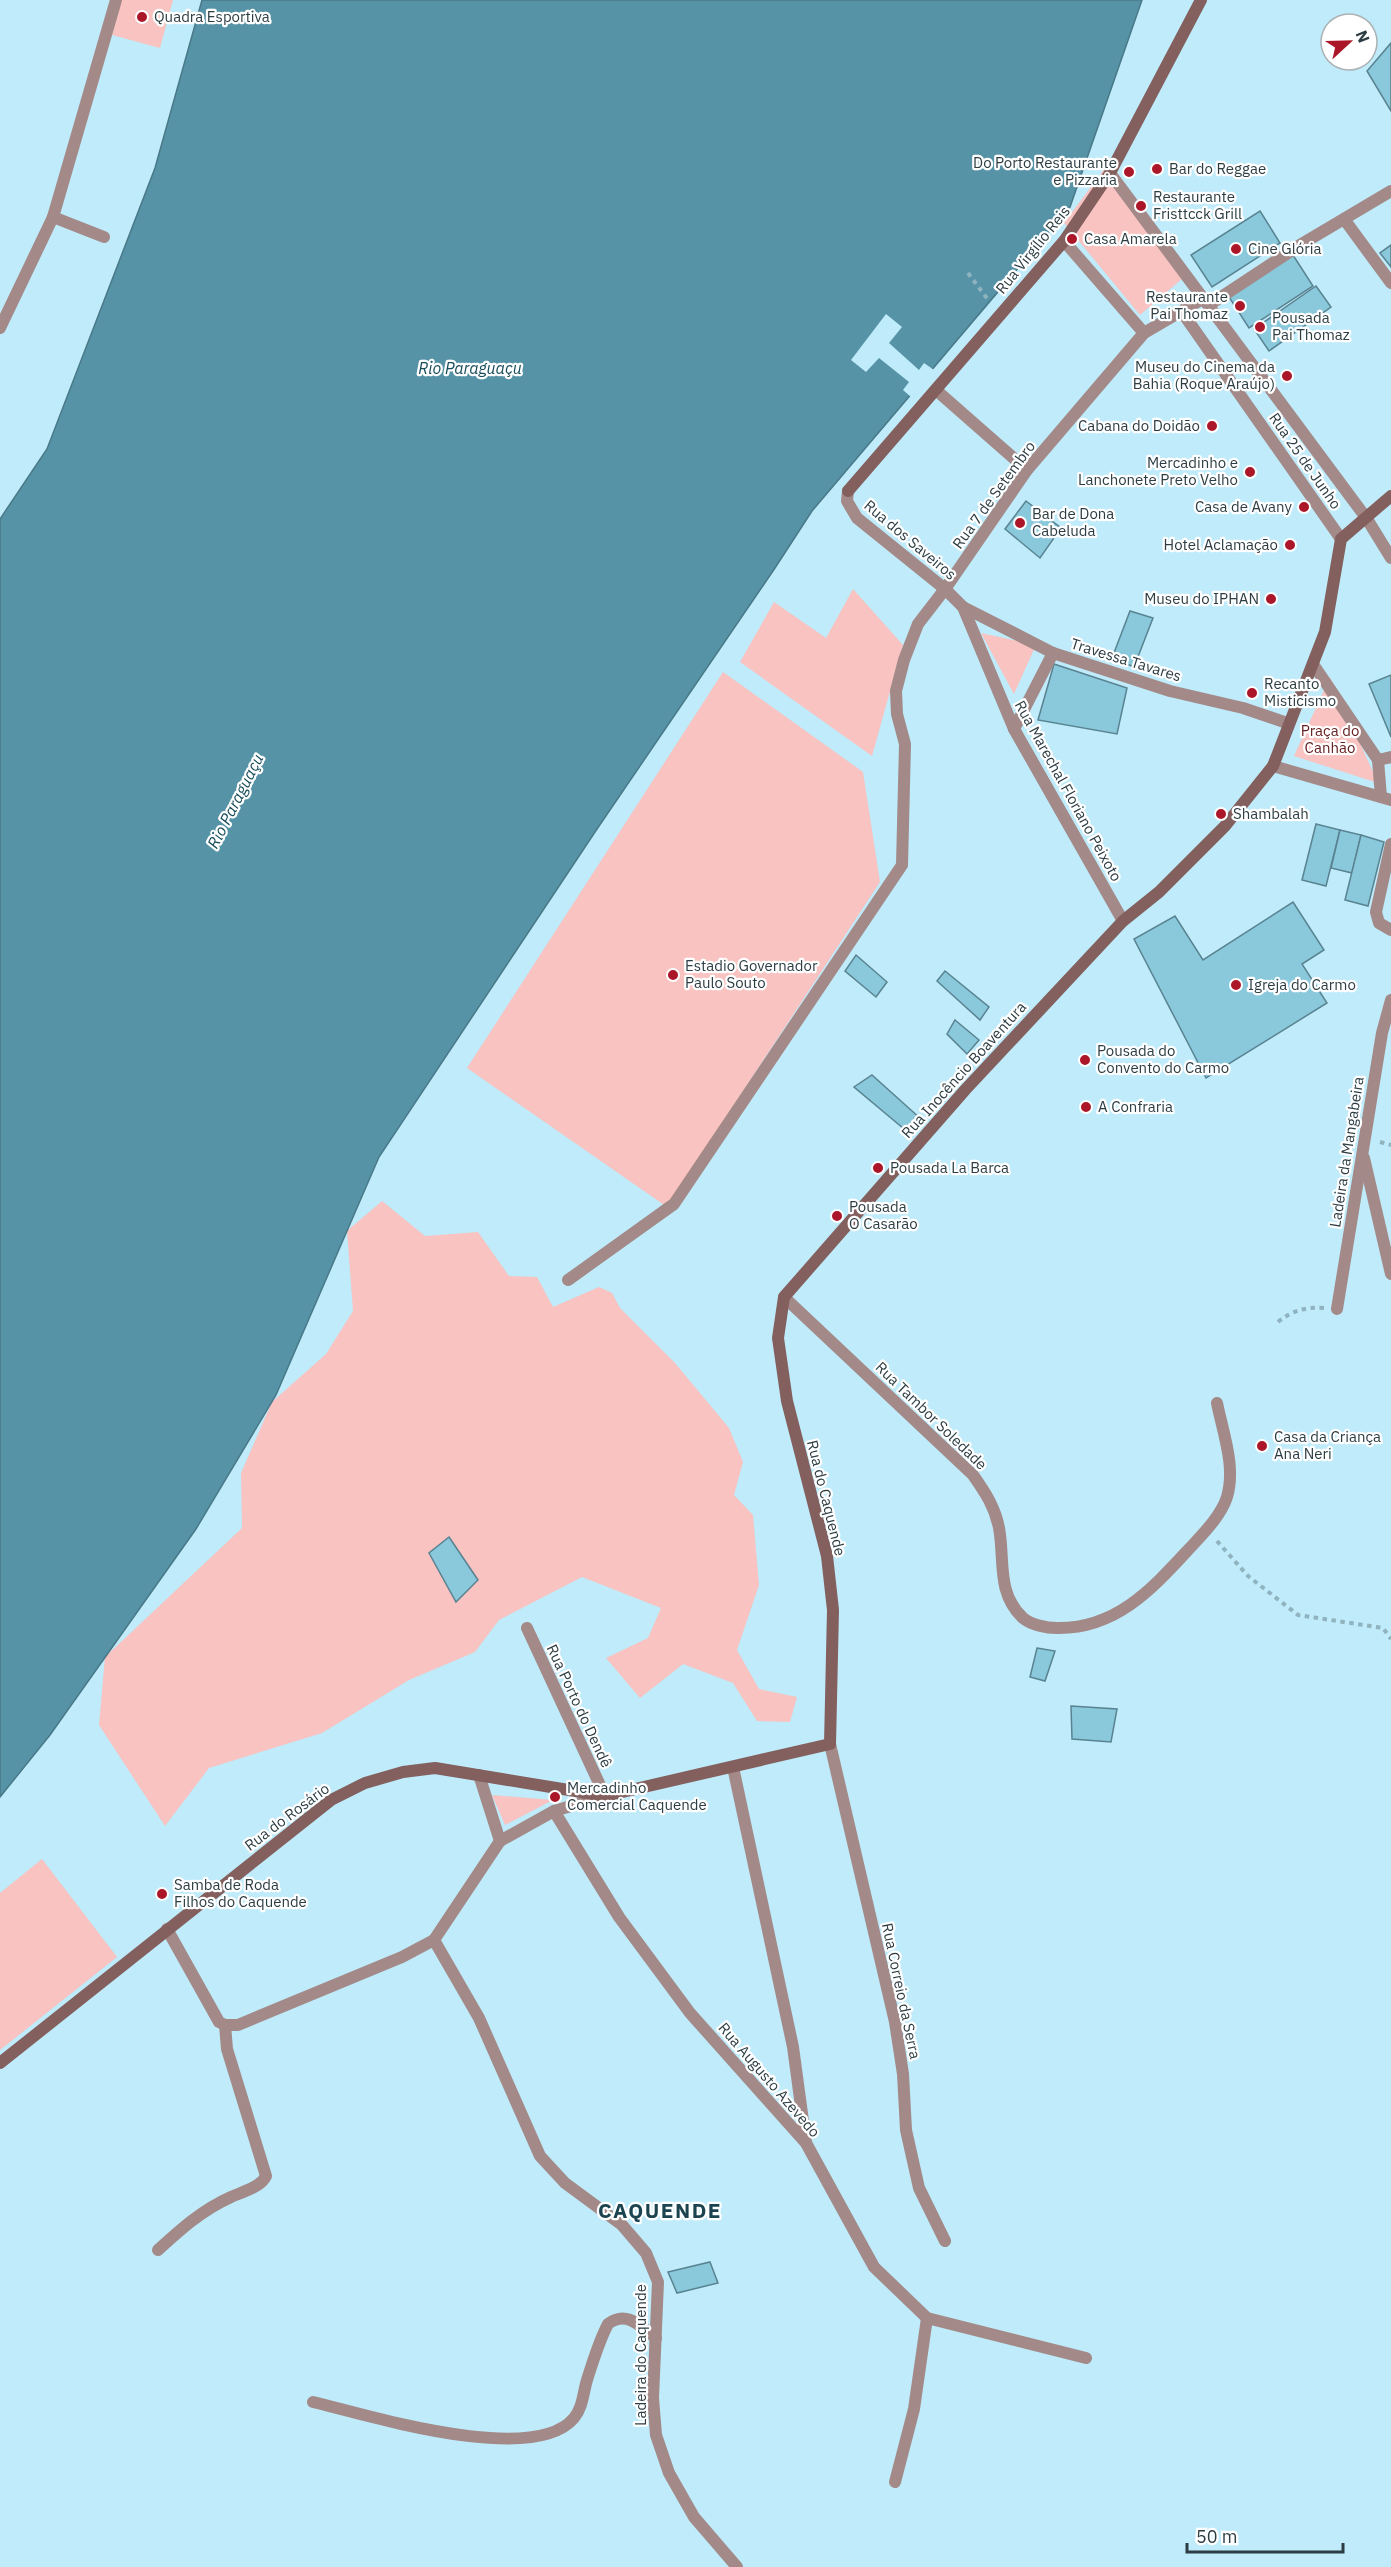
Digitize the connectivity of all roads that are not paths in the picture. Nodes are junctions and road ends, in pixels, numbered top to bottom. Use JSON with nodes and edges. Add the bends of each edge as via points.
{"nodes":[{"id":1,"x":116,"y":0,"type":"edge"},
{"id":2,"x":1201,"y":0,"type":"edge"},
{"id":3,"x":1110,"y":173,"type":"junction"},
{"id":4,"x":1391,"y":191,"type":"edge"},
{"id":5,"x":53,"y":216,"type":"junction"},
{"id":6,"x":1344,"y":219,"type":"junction"},
{"id":7,"x":104,"y":237,"type":"dead end"},
{"id":8,"x":1064,"y":241,"type":"junction"},
{"id":9,"x":1391,"y":283,"type":"edge"},
{"id":10,"x":1207,"y":301,"type":"junction"},
{"id":11,"x":1182,"y":312,"type":"junction"},
{"id":12,"x":0,"y":328,"type":"edge"},
{"id":13,"x":1144,"y":333,"type":"junction"},
{"id":14,"x":936,"y":390,"type":"junction"},
{"id":15,"x":1027,"y":470,"type":"junction"},
{"id":16,"x":849,"y":491,"type":"joint"},
{"id":17,"x":1391,"y":496,"type":"edge"},
{"id":18,"x":1367,"y":519,"type":"junction"},
{"id":19,"x":1341,"y":539,"type":"junction"},
{"id":20,"x":1391,"y":558,"type":"edge"},
{"id":21,"x":945,"y":589,"type":"junction"},
{"id":22,"x":963,"y":607,"type":"junction"},
{"id":23,"x":1053,"y":653,"type":"junction"},
{"id":24,"x":1313,"y":663,"type":"junction"},
{"id":25,"x":1287,"y":723,"type":"junction"},
{"id":26,"x":1014,"y":729,"type":"junction"},
{"id":27,"x":1391,"y":757,"type":"edge"},
{"id":28,"x":1378,"y":760,"type":"junction"},
{"id":29,"x":1273,"y":766,"type":"junction"},
{"id":30,"x":1386,"y":799,"type":"edge"},
{"id":31,"x":1391,"y":844,"type":"edge"},
{"id":32,"x":1123,"y":921,"type":"junction"},
{"id":33,"x":1391,"y":930,"type":"edge"},
{"id":34,"x":1391,"y":1000,"type":"edge"},
{"id":35,"x":1363,"y":1151,"type":"junction"},
{"id":36,"x":1391,"y":1274,"type":"edge"},
{"id":37,"x":568,"y":1280,"type":"dead end"},
{"id":38,"x":784,"y":1297,"type":"junction"},
{"id":39,"x":1336,"y":1309,"type":"road end"},
{"id":40,"x":1217,"y":1403,"type":"dead end"},
{"id":41,"x":526,"y":1628,"type":"dead end"},
{"id":42,"x":830,"y":1744,"type":"junction"},
{"id":43,"x":733,"y":1767,"type":"junction"},
{"id":44,"x":478,"y":1775,"type":"junction"},
{"id":45,"x":605,"y":1796,"type":"junction"},
{"id":46,"x":554,"y":1811,"type":"junction"},
{"id":47,"x":500,"y":1841,"type":"junction"},
{"id":48,"x":167,"y":1929,"type":"junction"},
{"id":49,"x":434,"y":1940,"type":"junction"},
{"id":50,"x":222,"y":2024,"type":"junction"},
{"id":51,"x":0,"y":2063,"type":"edge"},
{"id":52,"x":806,"y":2143,"type":"junction"},
{"id":53,"x":945,"y":2241,"type":"dead end"},
{"id":54,"x":158,"y":2250,"type":"dead end"},
{"id":55,"x":927,"y":2318,"type":"junction"},
{"id":56,"x":656,"y":2338,"type":"junction"},
{"id":57,"x":1086,"y":2358,"type":"dead end"},
{"id":58,"x":313,"y":2402,"type":"dead end"},
{"id":59,"x":895,"y":2482,"type":"dead end"},
{"id":60,"x":737,"y":2567,"type":"edge"}],
"edges":[{"from":1,"to":5,"type":"street"},
{"from":2,"to":3,"type":"street","name":"Rua Virgílio Reis"},
{"from":3,"to":8,"type":"street","name":"Rua Virgílio Reis"},
{"from":3,"to":10,"type":"street","name":"Rua 25 de Junho"},
{"from":4,"to":6,"type":"street"},
{"from":5,"to":7,"type":"street"},
{"from":5,"to":12,"type":"street"},
{"from":6,"to":9,"type":"street"},
{"from":6,"to":10,"type":"street"},
{"from":8,"to":13,"type":"street"},
{"from":8,"to":14,"type":"street","name":"Rua Virgílio Reis"},
{"from":10,"to":11,"type":"street"},
{"from":10,"to":18,"type":"street","name":"Rua 25 de Junho"},
{"from":11,"to":13,"type":"street"},
{"from":11,"to":19,"type":"street","name":"Rua 25 de Junho"},
{"from":13,"to":15,"type":"street","name":"Rua 7 de Setembro"},
{"from":14,"to":15,"type":"street"},
{"from":14,"to":16,"type":"street","name":"Rua Virgílio Reis"},
{"from":15,"to":21,"type":"street","name":"Rua 7 de Setembro"},
{"from":16,"to":21,"type":"street","name":"Rua dos Saveiros","via":[[847,501],[857,518]]},
{"from":17,"to":18,"type":"street"},
{"from":18,"to":19,"type":"street"},
{"from":18,"to":20,"type":"street","name":"Rua 25 de Junho"},
{"from":19,"to":24,"type":"street","via":[[1325,632]]},
{"from":21,"to":22,"type":"street","name":"Rua dos Saveiros"},
{"from":21,"to":37,"type":"street","name":"Rua 7 de Setembro","via":[[918,624],[896,691],[905,744],[902,865],[675,1204]]},
{"from":22,"to":23,"type":"street","name":"Travessa Tavares"},
{"from":22,"to":26,"type":"street","name":"Rua Marechal Floriano Peixoto"},
{"from":23,"to":25,"type":"street","name":"Travessa Tavares"},
{"from":23,"to":26,"type":"street"},
{"from":24,"to":25,"type":"street"},
{"from":24,"to":28,"type":"street"},
{"from":25,"to":29,"type":"street"},
{"from":26,"to":32,"type":"street","name":"Rua Marechal Floriano Peixoto"},
{"from":27,"to":28,"type":"street"},
{"from":28,"to":30,"type":"street"},
{"from":29,"to":30,"type":"street"},
{"from":29,"to":32,"type":"street","name":"Rua Inocêncio Boaventura","via":[[1225,826],[1159,892]]},
{"from":31,"to":33,"type":"street","via":[[1376,912],[1379,923]]},
{"from":32,"to":38,"type":"street","name":"Rua Inocêncio Boaventura","via":[[965,1090]]},
{"from":34,"to":35,"type":"street","name":"Ladeira da Mangabeira"},
{"from":35,"to":36,"type":"street"},
{"from":35,"to":39,"type":"street","name":"Ladeira da Mangabeira"},
{"from":38,"to":40,"type":"street","name":"Rua Tambor Soledade","via":[[974,1475],[993,1504],[1000,1529],[1000,1572],[1008,1596],[1024,1618],[1046,1628],[1072,1628],[1107,1619],[1130,1607],[1151,1590],[1206,1530],[1227,1498],[1230,1465]]},
{"from":38,"to":42,"type":"street","name":"Rua do Caquende","via":[[778,1338],[787,1401],[827,1556],[832,1610]]},
{"from":41,"to":45,"type":"street","name":"Rua Porto do Dendê"},
{"from":42,"to":43,"type":"street"},
{"from":42,"to":53,"type":"street","name":"Rua Correio da Serra","via":[[895,2022],[906,2130],[919,2188]]},
{"from":43,"to":45,"type":"street"},
{"from":43,"to":52,"type":"street","via":[[793,2047]]},
{"from":44,"to":45,"type":"street","name":"Rua do Rosário"},
{"from":44,"to":47,"type":"street"},
{"from":44,"to":48,"type":"street","name":"Rua do Rosário","via":[[435,1768],[365,1783],[331,1800]]},
{"from":45,"to":46,"type":"street"},
{"from":46,"to":47,"type":"street"},
{"from":46,"to":52,"type":"street","name":"Rua Augusto Azevedo","via":[[619,1917],[690,2013]]},
{"from":47,"to":49,"type":"street"},
{"from":48,"to":50,"type":"street"},
{"from":48,"to":51,"type":"street","name":"Rua do Rosário"},
{"from":49,"to":50,"type":"street","via":[[238,2025]]},
{"from":49,"to":56,"type":"street","name":"Ladeira do Caquende","via":[[479,2018],[540,2156],[566,2183],[622,2225],[646,2253],[658,2282]]},
{"from":50,"to":54,"type":"street","via":[[266,2176],[264,2181],[196,2216]]},
{"from":52,"to":55,"type":"street","name":"Rua Augusto Azevedo","via":[[874,2267]]},
{"from":55,"to":57,"type":"street"},
{"from":55,"to":59,"type":"street","via":[[914,2409]]},
{"from":56,"to":58,"type":"street","via":[[629,2318],[608,2324],[580,2409],[573,2420],[546,2435],[502,2439],[455,2435]]},
{"from":56,"to":60,"type":"street","name":"Ladeira do Caquende","via":[[656,2435],[669,2473],[693,2517]]}]}
